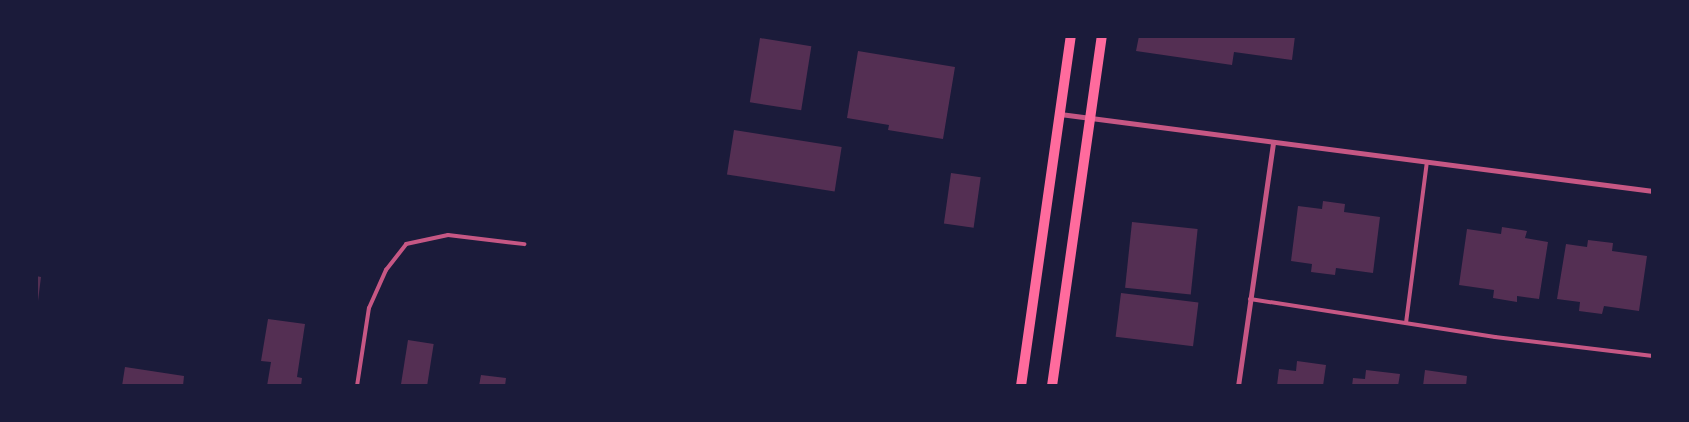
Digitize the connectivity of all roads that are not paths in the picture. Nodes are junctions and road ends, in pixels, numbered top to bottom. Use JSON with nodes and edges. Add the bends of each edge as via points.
{"nodes":[{"id":1,"x":1071,"y":36,"type":"edge"},
{"id":2,"x":1102,"y":36,"type":"edge"},
{"id":3,"x":1060,"y":114,"type":"junction"},
{"id":4,"x":1090,"y":118,"type":"junction"},
{"id":5,"x":1273,"y":142,"type":"junction"},
{"id":6,"x":1427,"y":162,"type":"junction"},
{"id":7,"x":1653,"y":192,"type":"edge"},
{"id":8,"x":524,"y":244,"type":"dead end"},
{"id":9,"x":1250,"y":300,"type":"junction"},
{"id":10,"x":1406,"y":323,"type":"junction"},
{"id":11,"x":1653,"y":356,"type":"edge"},
{"id":12,"x":357,"y":386,"type":"edge"},
{"id":13,"x":1021,"y":386,"type":"edge"},
{"id":14,"x":1052,"y":386,"type":"edge"},
{"id":15,"x":1238,"y":386,"type":"edge"}],
"edges":[{"from":1,"to":3,"type":"main road"},
{"from":2,"to":4,"type":"main road"},
{"from":3,"to":4,"type":"street"},
{"from":3,"to":13,"type":"main road"},
{"from":4,"to":5,"type":"street"},
{"from":4,"to":14,"type":"main road"},
{"from":5,"to":6,"type":"street"},
{"from":5,"to":9,"type":"street"},
{"from":6,"to":7,"type":"street"},
{"from":6,"to":10,"type":"lane"},
{"from":8,"to":12,"type":"lane","via":[[448,235],[406,244],[386,270],[369,308]]},
{"from":9,"to":10,"type":"lane"},
{"from":9,"to":15,"type":"street"},
{"from":10,"to":11,"type":"lane"}]}
